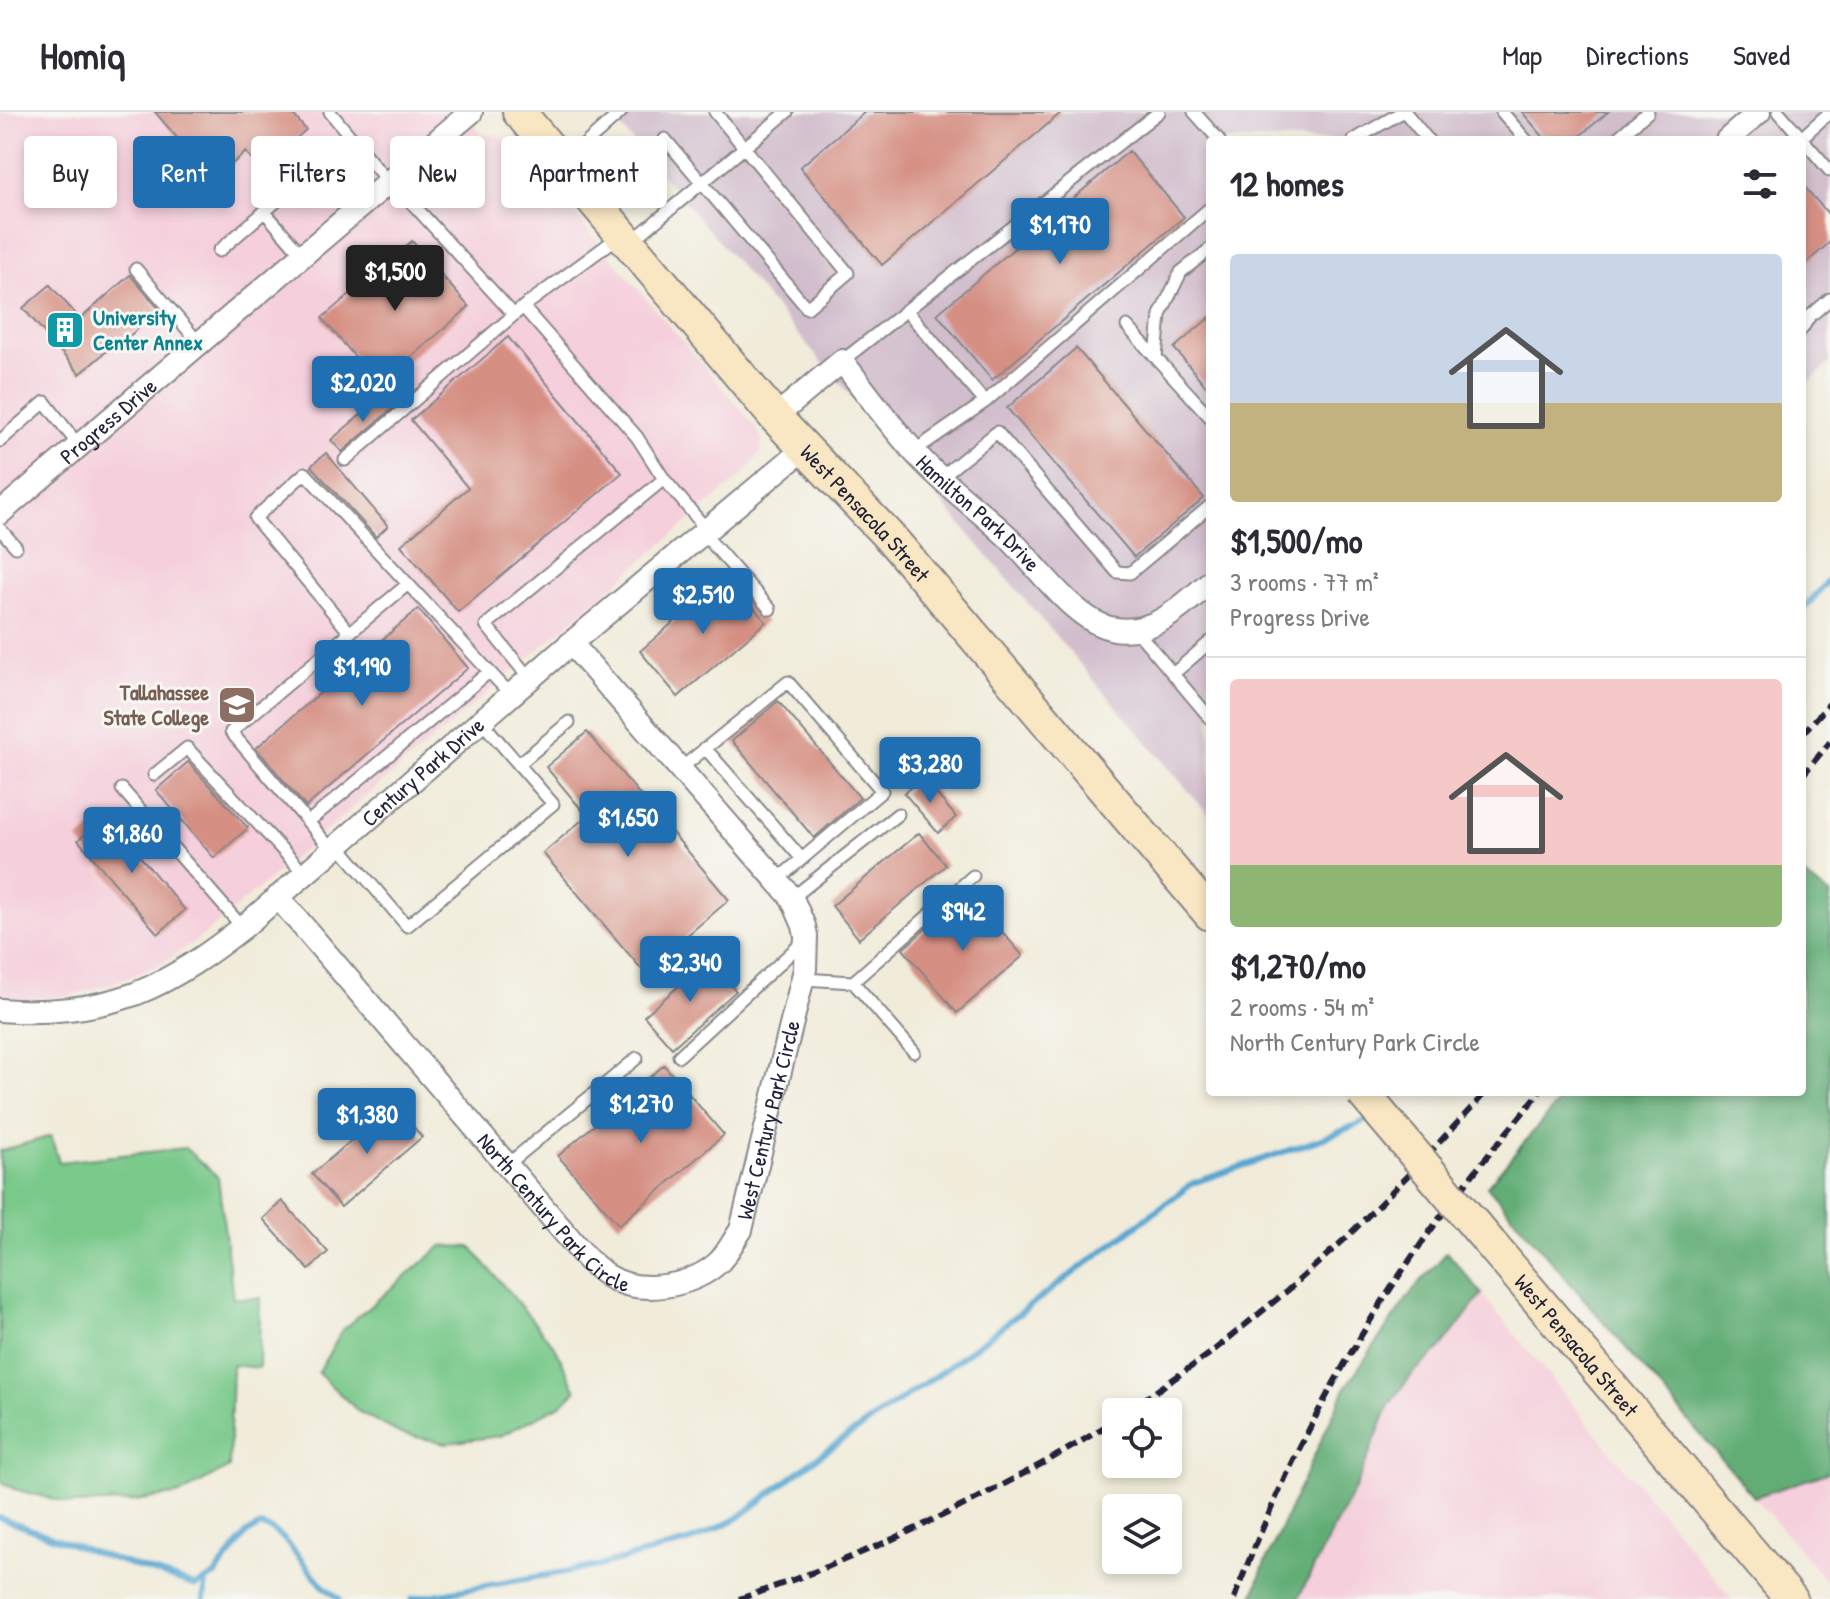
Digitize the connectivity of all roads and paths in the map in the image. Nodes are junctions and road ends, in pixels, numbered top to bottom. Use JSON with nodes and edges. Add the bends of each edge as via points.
{"nodes":[{"id":1,"x":330,"y":112,"type":"edge"},
{"id":2,"x":471,"y":112,"type":"edge"},
{"id":3,"x":519,"y":112,"type":"edge"},
{"id":4,"x":621,"y":112,"type":"edge"},
{"id":5,"x":715,"y":112,"type":"edge"},
{"id":6,"x":787,"y":112,"type":"edge"},
{"id":7,"x":1159,"y":112,"type":"edge"},
{"id":8,"x":1194,"y":112,"type":"edge"},
{"id":9,"x":1403,"y":112,"type":"edge"},
{"id":10,"x":1502,"y":112,"type":"edge"},
{"id":11,"x":1648,"y":112,"type":"edge"},
{"id":12,"x":1759,"y":112,"type":"edge"},
{"id":13,"x":1779,"y":112,"type":"edge"},
{"id":14,"x":1830,"y":112,"type":"edge"},
{"id":15,"x":350,"y":136,"type":"edge"},
{"id":16,"x":443,"y":136,"type":"edge"},
{"id":17,"x":539,"y":136,"type":"edge"},
{"id":18,"x":594,"y":136,"type":"edge"},
{"id":19,"x":1215,"y":136,"type":"edge"},
{"id":20,"x":1361,"y":136,"type":"edge"},
{"id":21,"x":1424,"y":136,"type":"edge"},
{"id":22,"x":1523,"y":136,"type":"edge"},
{"id":23,"x":1620,"y":136,"type":"edge"},
{"id":24,"x":1732,"y":136,"type":"edge"},
{"id":25,"x":1798,"y":136,"type":"edge"},
{"id":26,"x":1803,"y":136,"type":"edge"},
{"id":27,"x":667,"y":141,"type":"edge"},
{"id":28,"x":1806,"y":145,"type":"edge"},
{"id":29,"x":744,"y":148,"type":"junction"},
{"id":30,"x":374,"y":163,"type":"edge"},
{"id":31,"x":1830,"y":171,"type":"edge"},
{"id":32,"x":390,"y":181,"type":"joint"},
{"id":33,"x":702,"y":183,"type":"junction"},
{"id":34,"x":268,"y":208,"type":"edge"},
{"id":35,"x":417,"y":208,"type":"edge"},
{"id":36,"x":599,"y":208,"type":"edge"},
{"id":37,"x":264,"y":211,"type":"junction"},
{"id":38,"x":1206,"y":211,"type":"edge"},
{"id":39,"x":625,"y":239,"type":"junction"},
{"id":40,"x":219,"y":251,"type":"dead end"},
{"id":41,"x":1206,"y":252,"type":"edge"},
{"id":42,"x":302,"y":255,"type":"junction"},
{"id":43,"x":136,"y":269,"type":"dead end"},
{"id":44,"x":1830,"y":299,"type":"edge"},
{"id":45,"x":906,"y":310,"type":"junction"},
{"id":46,"x":518,"y":311,"type":"junction"},
{"id":47,"x":1806,"y":322,"type":"edge"},
{"id":48,"x":1127,"y":326,"type":"dead end"},
{"id":49,"x":199,"y":343,"type":"junction"},
{"id":50,"x":1156,"y":358,"type":"junction"},
{"id":51,"x":842,"y":361,"type":"junction"},
{"id":52,"x":985,"y":402,"type":"junction"},
{"id":53,"x":1206,"y":413,"type":"edge"},
{"id":54,"x":775,"y":417,"type":"junction"},
{"id":55,"x":0,"y":441,"type":"edge"},
{"id":56,"x":79,"y":446,"type":"junction"},
{"id":57,"x":805,"y":448,"type":"junction"},
{"id":58,"x":914,"y":451,"type":"junction"},
{"id":59,"x":345,"y":460,"type":"dead end"},
{"id":60,"x":941,"y":477,"type":"junction"},
{"id":61,"x":664,"y":479,"type":"junction"},
{"id":62,"x":1206,"y":509,"type":"edge"},
{"id":63,"x":0,"y":513,"type":"edge"},
{"id":64,"x":0,"y":529,"type":"edge"},
{"id":65,"x":705,"y":531,"type":"junction"},
{"id":66,"x":16,"y":547,"type":"dead end"},
{"id":67,"x":408,"y":584,"type":"junction"},
{"id":68,"x":1206,"y":585,"type":"edge"},
{"id":69,"x":770,"y":609,"type":"dead end"},
{"id":70,"x":1136,"y":630,"type":"junction"},
{"id":71,"x":350,"y":633,"type":"junction"},
{"id":72,"x":571,"y":643,"type":"junction"},
{"id":73,"x":1206,"y":645,"type":"edge"},
{"id":74,"x":489,"y":672,"type":"junction"},
{"id":75,"x":1173,"y":674,"type":"junction"},
{"id":76,"x":530,"y":679,"type":"junction"},
{"id":77,"x":511,"y":695,"type":"junction"},
{"id":78,"x":1206,"y":713,"type":"edge"},
{"id":79,"x":481,"y":721,"type":"junction"},
{"id":80,"x":569,"y":722,"type":"dead end"},
{"id":81,"x":705,"y":748,"type":"junction"},
{"id":82,"x":519,"y":764,"type":"junction"},
{"id":83,"x":680,"y":769,"type":"junction"},
{"id":84,"x":154,"y":775,"type":"dead end"},
{"id":85,"x":122,"y":789,"type":"dead end"},
{"id":86,"x":898,"y":814,"type":"dead end"},
{"id":87,"x":308,"y":822,"type":"junction"},
{"id":88,"x":335,"y":848,"type":"junction"},
{"id":89,"x":802,"y":859,"type":"junction"},
{"id":90,"x":305,"y":874,"type":"junction"},
{"id":91,"x":973,"y":876,"type":"dead end"},
{"id":92,"x":784,"y":889,"type":"junction"},
{"id":93,"x":278,"y":897,"type":"junction"},
{"id":94,"x":1206,"y":909,"type":"edge"},
{"id":95,"x":243,"y":928,"type":"junction"},
{"id":96,"x":806,"y":944,"type":"junction"},
{"id":97,"x":803,"y":979,"type":"junction"},
{"id":98,"x":853,"y":982,"type":"junction"},
{"id":99,"x":0,"y":1010,"type":"edge"},
{"id":100,"x":914,"y":1052,"type":"dead end"},
{"id":101,"x":679,"y":1056,"type":"dead end"},
{"id":102,"x":637,"y":1058,"type":"dead end"},
{"id":103,"x":1365,"y":1096,"type":"edge"},
{"id":104,"x":507,"y":1165,"type":"junction"},
{"id":105,"x":702,"y":1273,"type":"joint"},
{"id":106,"x":1791,"y":1599,"type":"edge"}],
"edges":[{"from":1,"to":15,"type":"lane"},
{"from":2,"to":16,"type":"street","name":"Progress Drive"},
{"from":3,"to":17,"type":"main road","name":"West Pensacola Street"},
{"from":4,"to":18,"type":"lane"},
{"from":5,"to":29,"type":"lane"},
{"from":6,"to":29,"type":"lane"},
{"from":7,"to":45,"type":"lane"},
{"from":8,"to":19,"type":"lane"},
{"from":9,"to":20,"type":"lane"},
{"from":9,"to":21,"type":"lane"},
{"from":10,"to":22,"type":"lane"},
{"from":11,"to":23,"type":"lane"},
{"from":12,"to":24,"type":"street"},
{"from":13,"to":25,"type":"lane"},
{"from":14,"to":26,"type":"lane"},
{"from":27,"to":33,"type":"lane"},
{"from":28,"to":31,"type":"lane"},
{"from":29,"to":33,"type":"lane"},
{"from":29,"to":33,"type":"lane","via":[[848,273],[807,308]]},
{"from":30,"to":32,"type":"lane"},
{"from":32,"to":42,"type":"street","name":"Progress Drive"},
{"from":33,"to":39,"type":"lane"},
{"from":34,"to":37,"type":"lane"},
{"from":35,"to":46,"type":"lane"},
{"from":36,"to":39,"type":"main road","name":"West Pensacola Street"},
{"from":37,"to":40,"type":"lane"},
{"from":37,"to":42,"type":"lane"},
{"from":38,"to":52,"type":"lane"},
{"from":39,"to":46,"type":"lane"},
{"from":39,"to":54,"type":"main road","name":"West Pensacola Street"},
{"from":41,"to":50,"type":"lane","via":[[1181,272],[1160,315]]},
{"from":42,"to":49,"type":"street","name":"Progress Drive"},
{"from":43,"to":49,"type":"lane"},
{"from":44,"to":47,"type":"lane"},
{"from":45,"to":51,"type":"lane"},
{"from":45,"to":52,"type":"lane"},
{"from":46,"to":59,"type":"lane"},
{"from":46,"to":61,"type":"lane","via":[[637,437]]},
{"from":48,"to":50,"type":"lane"},
{"from":49,"to":56,"type":"street","name":"Progress Drive"},
{"from":50,"to":53,"type":"lane"},
{"from":51,"to":54,"type":"street"},
{"from":51,"to":58,"type":"street","name":"Hamilton Park Drive"},
{"from":52,"to":58,"type":"lane"},
{"from":54,"to":57,"type":"main road","name":"West Pensacola Street"},
{"from":55,"to":56,"type":"lane","via":[[45,402]]},
{"from":56,"to":63,"type":"street","name":"Progress Drive"},
{"from":57,"to":65,"type":"street","name":"Century Park Drive"},
{"from":57,"to":94,"type":"main road","name":"West Pensacola Street","via":[[895,543]]},
{"from":58,"to":60,"type":"street","name":"Hamilton Park Drive"},
{"from":60,"to":62,"type":"lane","via":[[997,432],[1117,572],[1130,573]]},
{"from":60,"to":70,"type":"street","name":"Hamilton Park Drive","via":[[1080,614],[1112,629]]},
{"from":61,"to":65,"type":"lane"},
{"from":61,"to":76,"type":"lane","via":[[486,625]]},
{"from":64,"to":66,"type":"lane"},
{"from":65,"to":69,"type":"lane"},
{"from":65,"to":72,"type":"street","name":"Century Park Drive"},
{"from":67,"to":71,"type":"lane"},
{"from":67,"to":71,"type":"lane","via":[[305,473],[255,518]]},
{"from":67,"to":74,"type":"lane"},
{"from":68,"to":70,"type":"street","via":[[1169,617]]},
{"from":70,"to":75,"type":"lane"},
{"from":71,"to":87,"type":"lane","via":[[231,732]]},
{"from":72,"to":76,"type":"street","name":"Century Park Drive"},
{"from":72,"to":83,"type":"street"},
{"from":73,"to":75,"type":"lane"},
{"from":74,"to":77,"type":"lane"},
{"from":74,"to":87,"type":"lane"},
{"from":75,"to":78,"type":"lane"},
{"from":76,"to":77,"type":"street","name":"Century Park Drive"},
{"from":77,"to":79,"type":"street","name":"Century Park Drive"},
{"from":79,"to":82,"type":"lane"},
{"from":79,"to":88,"type":"street","name":"Century Park Drive"},
{"from":80,"to":82,"type":"lane"},
{"from":81,"to":83,"type":"lane"},
{"from":81,"to":89,"type":"lane"},
{"from":81,"to":89,"type":"lane","via":[[788,682],[882,791]]},
{"from":82,"to":88,"type":"lane","via":[[553,804],[407,926]]},
{"from":83,"to":92,"type":"street"},
{"from":84,"to":90,"type":"lane","via":[[187,748]]},
{"from":85,"to":95,"type":"lane"},
{"from":86,"to":92,"type":"lane"},
{"from":87,"to":88,"type":"lane"},
{"from":88,"to":90,"type":"street","name":"Century Park Drive"},
{"from":89,"to":92,"type":"lane"},
{"from":90,"to":93,"type":"street","name":"Century Park Drive"},
{"from":91,"to":98,"type":"lane"},
{"from":92,"to":96,"type":"street","via":[[804,926]]},
{"from":93,"to":95,"type":"street","name":"Century Park Drive"},
{"from":93,"to":104,"type":"street","name":"North Century Park Circle"},
{"from":95,"to":99,"type":"street","name":"Century Park Drive","via":[[201,959],[135,994],[38,1012]]},
{"from":96,"to":97,"type":"street","name":"West Century Park Circle"},
{"from":96,"to":101,"type":"lane"},
{"from":97,"to":98,"type":"lane"},
{"from":97,"to":105,"type":"street","name":"West Century Park Circle","via":[[741,1230],[723,1258]]},
{"from":98,"to":100,"type":"lane"},
{"from":102,"to":104,"type":"lane"},
{"from":103,"to":106,"type":"main road","name":"West Pensacola Street","bridge":true},
{"from":104,"to":105,"type":"street","name":"North Century Park Circle","via":[[588,1260],[609,1277],[647,1287]]}]}
